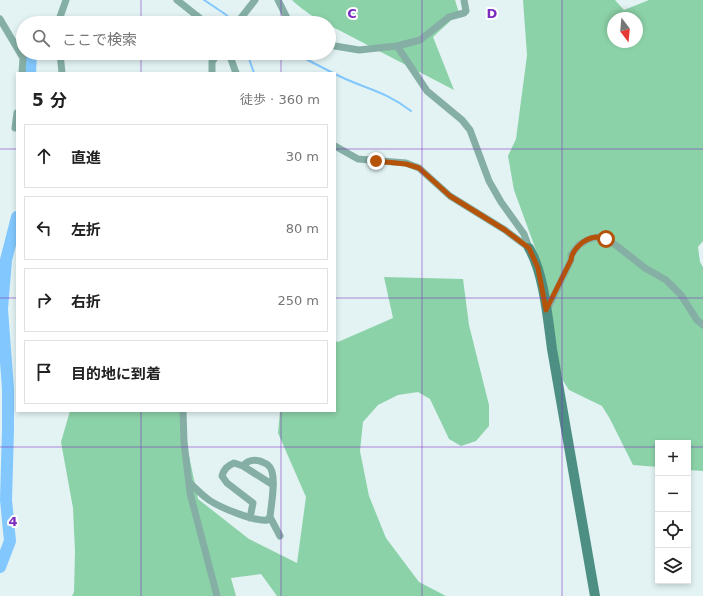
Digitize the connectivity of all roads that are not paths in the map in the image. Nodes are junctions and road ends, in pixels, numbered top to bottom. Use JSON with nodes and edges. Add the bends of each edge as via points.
{"nodes":[{"id":1,"x":66,"y":0,"type":"edge"},
{"id":2,"x":177,"y":0,"type":"edge"},
{"id":3,"x":255,"y":0,"type":"edge"},
{"id":4,"x":278,"y":0,"type":"edge"},
{"id":5,"x":464,"y":0,"type":"edge"},
{"id":6,"x":60,"y":16,"type":"edge"},
{"id":7,"x":197,"y":16,"type":"edge"},
{"id":8,"x":242,"y":16,"type":"edge"},
{"id":9,"x":286,"y":16,"type":"edge"},
{"id":10,"x":0,"y":19,"type":"edge"},
{"id":11,"x":16,"y":46,"type":"edge"},
{"id":12,"x":336,"y":46,"type":"edge"},
{"id":13,"x":397,"y":46,"type":"junction"},
{"id":14,"x":23,"y":60,"type":"edge"},
{"id":15,"x":61,"y":60,"type":"edge"},
{"id":16,"x":213,"y":60,"type":"edge"},
{"id":17,"x":232,"y":60,"type":"edge"},
{"id":18,"x":22,"y":72,"type":"edge"},
{"id":19,"x":62,"y":72,"type":"edge"},
{"id":20,"x":212,"y":72,"type":"edge"},
{"id":21,"x":236,"y":72,"type":"edge"},
{"id":22,"x":16,"y":120,"type":"edge"},
{"id":23,"x":15,"y":128,"type":"dead end"},
{"id":24,"x":336,"y":147,"type":"edge"},
{"id":25,"x":529,"y":248,"type":"junction"},
{"id":26,"x":546,"y":310,"type":"junction"},
{"id":27,"x":703,"y":325,"type":"edge"},
{"id":28,"x":183,"y":412,"type":"edge"},
{"id":29,"x":243,"y":466,"type":"junction"},
{"id":30,"x":274,"y":480,"type":"junction"},
{"id":31,"x":190,"y":483,"type":"junction"},
{"id":32,"x":270,"y":517,"type":"junction"},
{"id":33,"x":250,"y":518,"type":"junction"},
{"id":34,"x":280,"y":536,"type":"dead end"},
{"id":35,"x":217,"y":596,"type":"edge"},
{"id":36,"x":595,"y":596,"type":"edge"}],
"edges":[{"from":1,"to":6,"type":"street"},
{"from":2,"to":7,"type":"street"},
{"from":3,"to":8,"type":"street"},
{"from":4,"to":9,"type":"street"},
{"from":5,"to":13,"type":"street","via":[[464,13],[449,17],[420,40]]},
{"from":10,"to":11,"type":"street"},
{"from":12,"to":13,"type":"street","via":[[359,50]]},
{"from":13,"to":25,"type":"street","via":[[427,90],[470,130],[489,181],[524,234]]},
{"from":14,"to":18,"type":"street"},
{"from":15,"to":19,"type":"street"},
{"from":16,"to":20,"type":"street"},
{"from":17,"to":21,"type":"street"},
{"from":22,"to":23,"type":"street"},
{"from":24,"to":25,"type":"street","via":[[358,159],[406,164],[419,168],[450,196]]},
{"from":25,"to":26,"type":"street","via":[[538,268]]},
{"from":26,"to":27,"type":"street","via":[[572,255],[579,245],[597,237],[611,242],[645,268],[666,280],[681,295]]},
{"from":26,"to":36,"type":"street"},
{"from":28,"to":31,"type":"street"},
{"from":29,"to":30,"type":"street"},
{"from":29,"to":30,"type":"street","via":[[246,462],[261,461],[269,465]]},
{"from":29,"to":33,"type":"street","via":[[234,463],[229,465],[222,476],[253,503]]},
{"from":30,"to":32,"type":"street"},
{"from":31,"to":33,"type":"street","via":[[209,500]]},
{"from":31,"to":35,"type":"street","via":[[195,515]]},
{"from":32,"to":33,"type":"street","via":[[261,521]]},
{"from":32,"to":34,"type":"street"}]}
